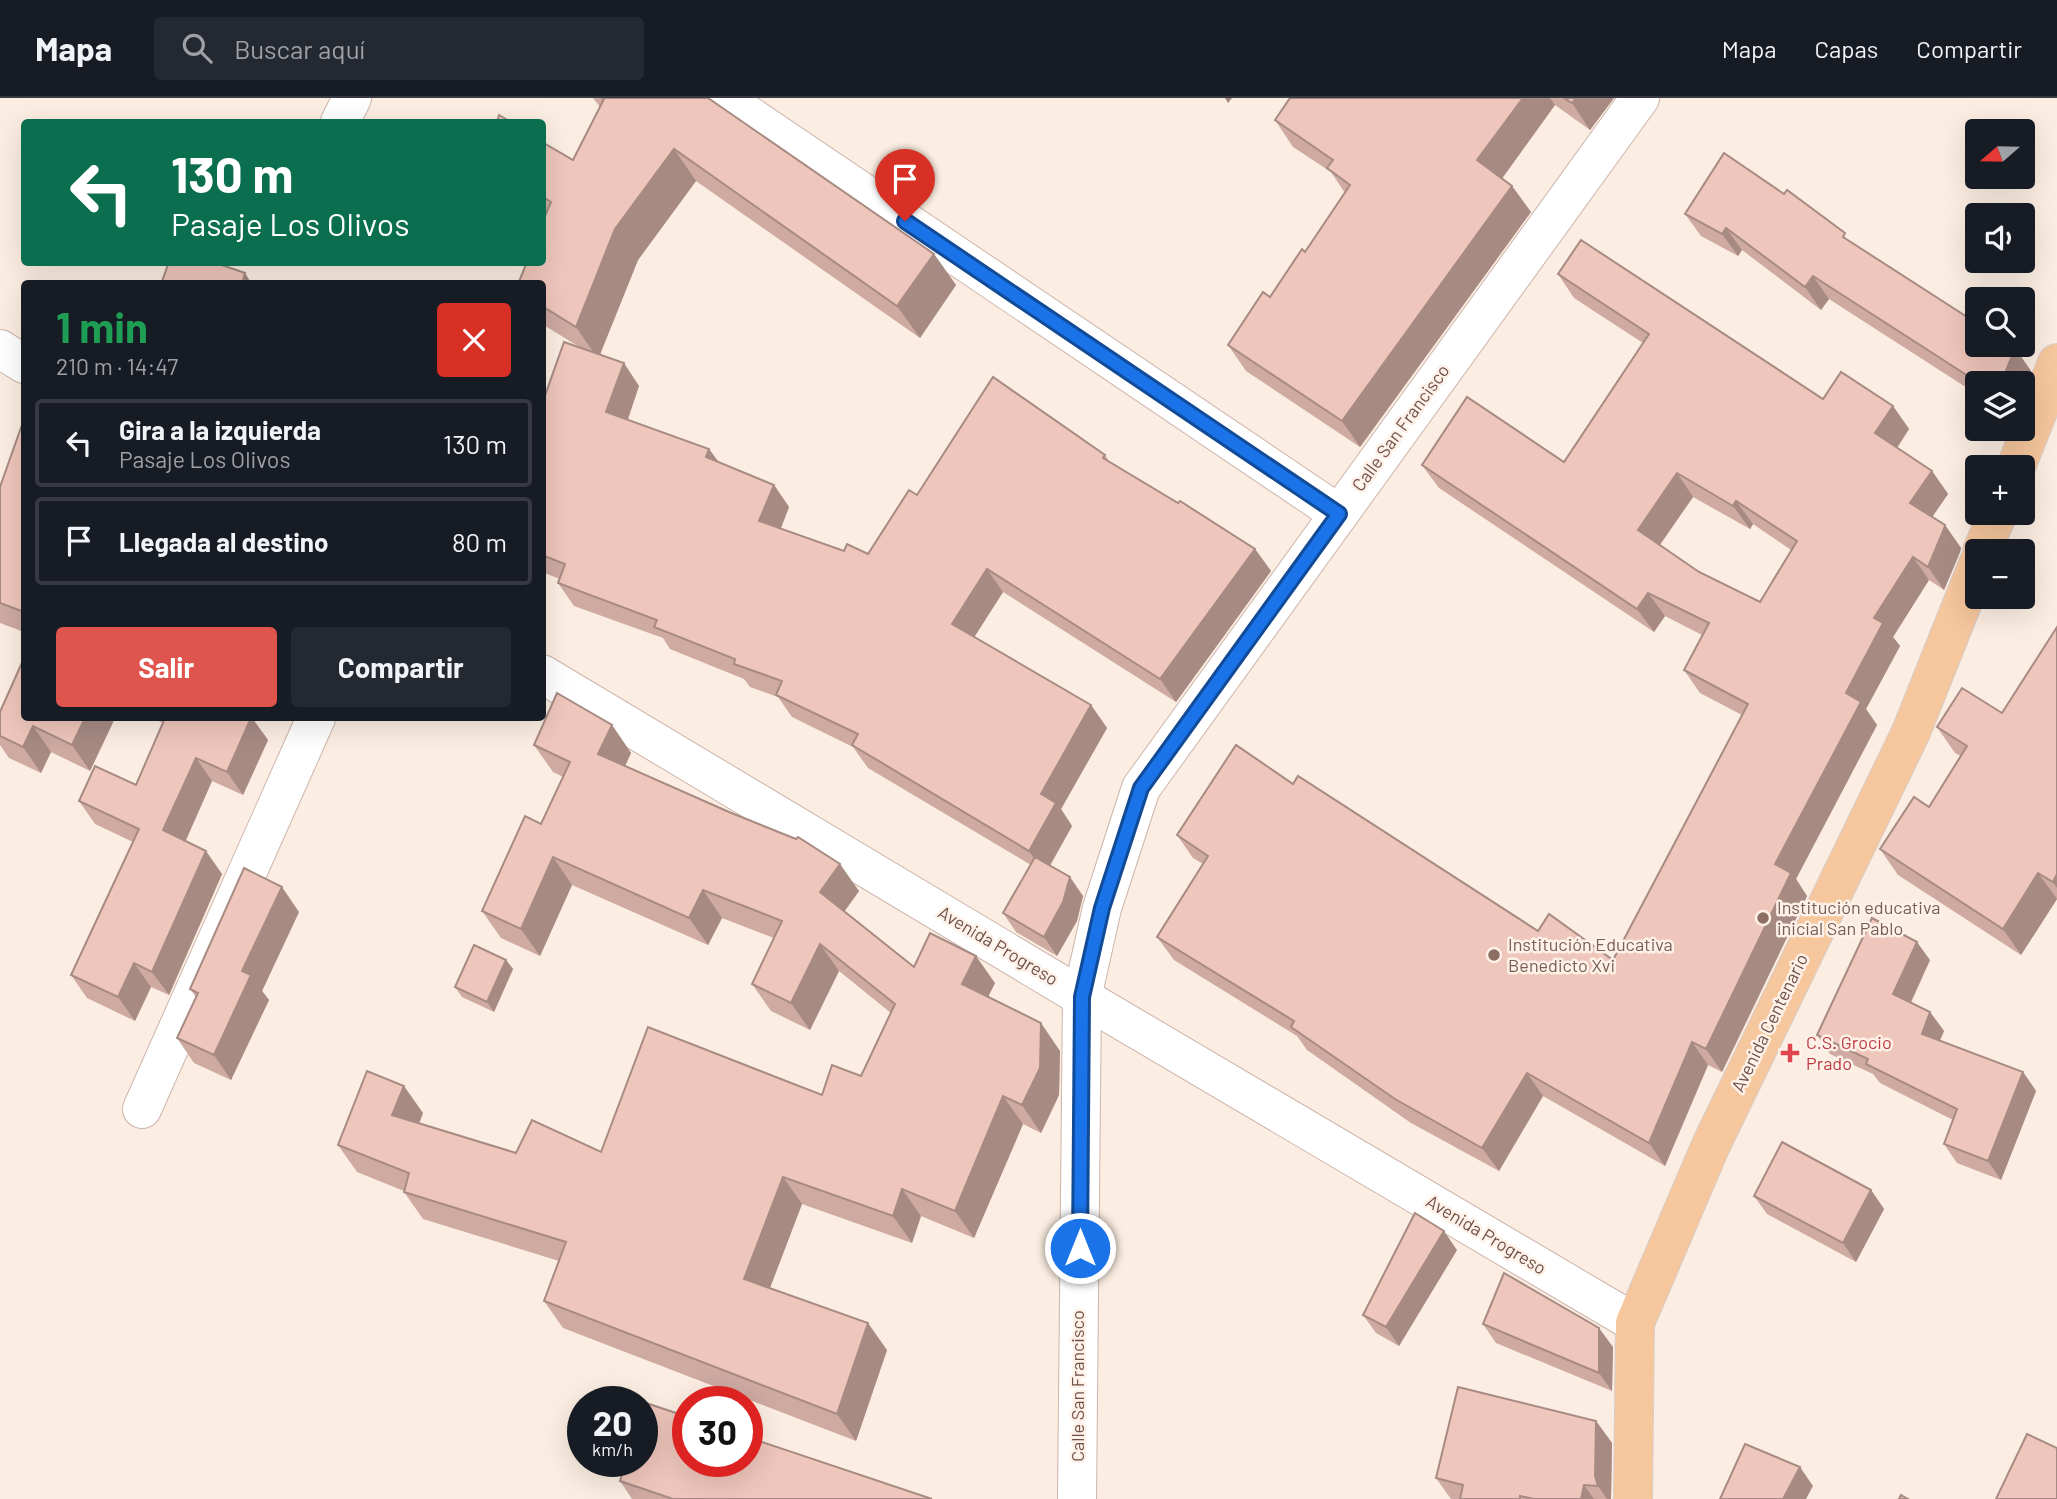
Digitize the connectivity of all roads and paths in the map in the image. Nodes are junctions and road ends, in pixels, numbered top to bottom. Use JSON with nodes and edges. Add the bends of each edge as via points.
{"nodes":[{"id":1,"x":352,"y":98,"type":"edge"},
{"id":2,"x":723,"y":98,"type":"edge"},
{"id":3,"x":1640,"y":98,"type":"edge"},
{"id":4,"x":342,"y":119,"type":"edge"},
{"id":5,"x":0,"y":349,"type":"edge"},
{"id":6,"x":21,"y":362,"type":"edge"},
{"id":7,"x":2057,"y":363,"type":"edge"},
{"id":8,"x":2021,"y":455,"type":"edge"},
{"id":9,"x":1339,"y":514,"type":"junction"},
{"id":10,"x":1965,"y":597,"type":"edge"},
{"id":11,"x":546,"y":676,"type":"edge"},
{"id":12,"x":315,"y":721,"type":"edge"},
{"id":13,"x":1082,"y":997,"type":"junction"},
{"id":14,"x":142,"y":1110,"type":"dead end"},
{"id":15,"x":1635,"y":1323,"type":"junction"},
{"id":16,"x":1077,"y":1499,"type":"edge"},
{"id":17,"x":1633,"y":1499,"type":"edge"}],
"edges":[{"from":1,"to":4,"type":"street"},
{"from":2,"to":9,"type":"street"},
{"from":3,"to":9,"type":"street","name":"Calle San Francisco"},
{"from":5,"to":6,"type":"street"},
{"from":7,"to":8,"type":"main road"},
{"from":9,"to":13,"type":"street","name":"Calle San Francisco","via":[[1141,788],[1102,908]]},
{"from":10,"to":15,"type":"main road","name":"Avenida Centenario","via":[[1911,732],[1711,1145]]},
{"from":11,"to":13,"type":"street","name":"Avenida Progreso"},
{"from":12,"to":14,"type":"street"},
{"from":13,"to":15,"type":"street","name":"Avenida Progreso"},
{"from":13,"to":16,"type":"street","name":"Calle San Francisco"},
{"from":15,"to":17,"type":"main road","name":"Avenida Centenario"}]}
